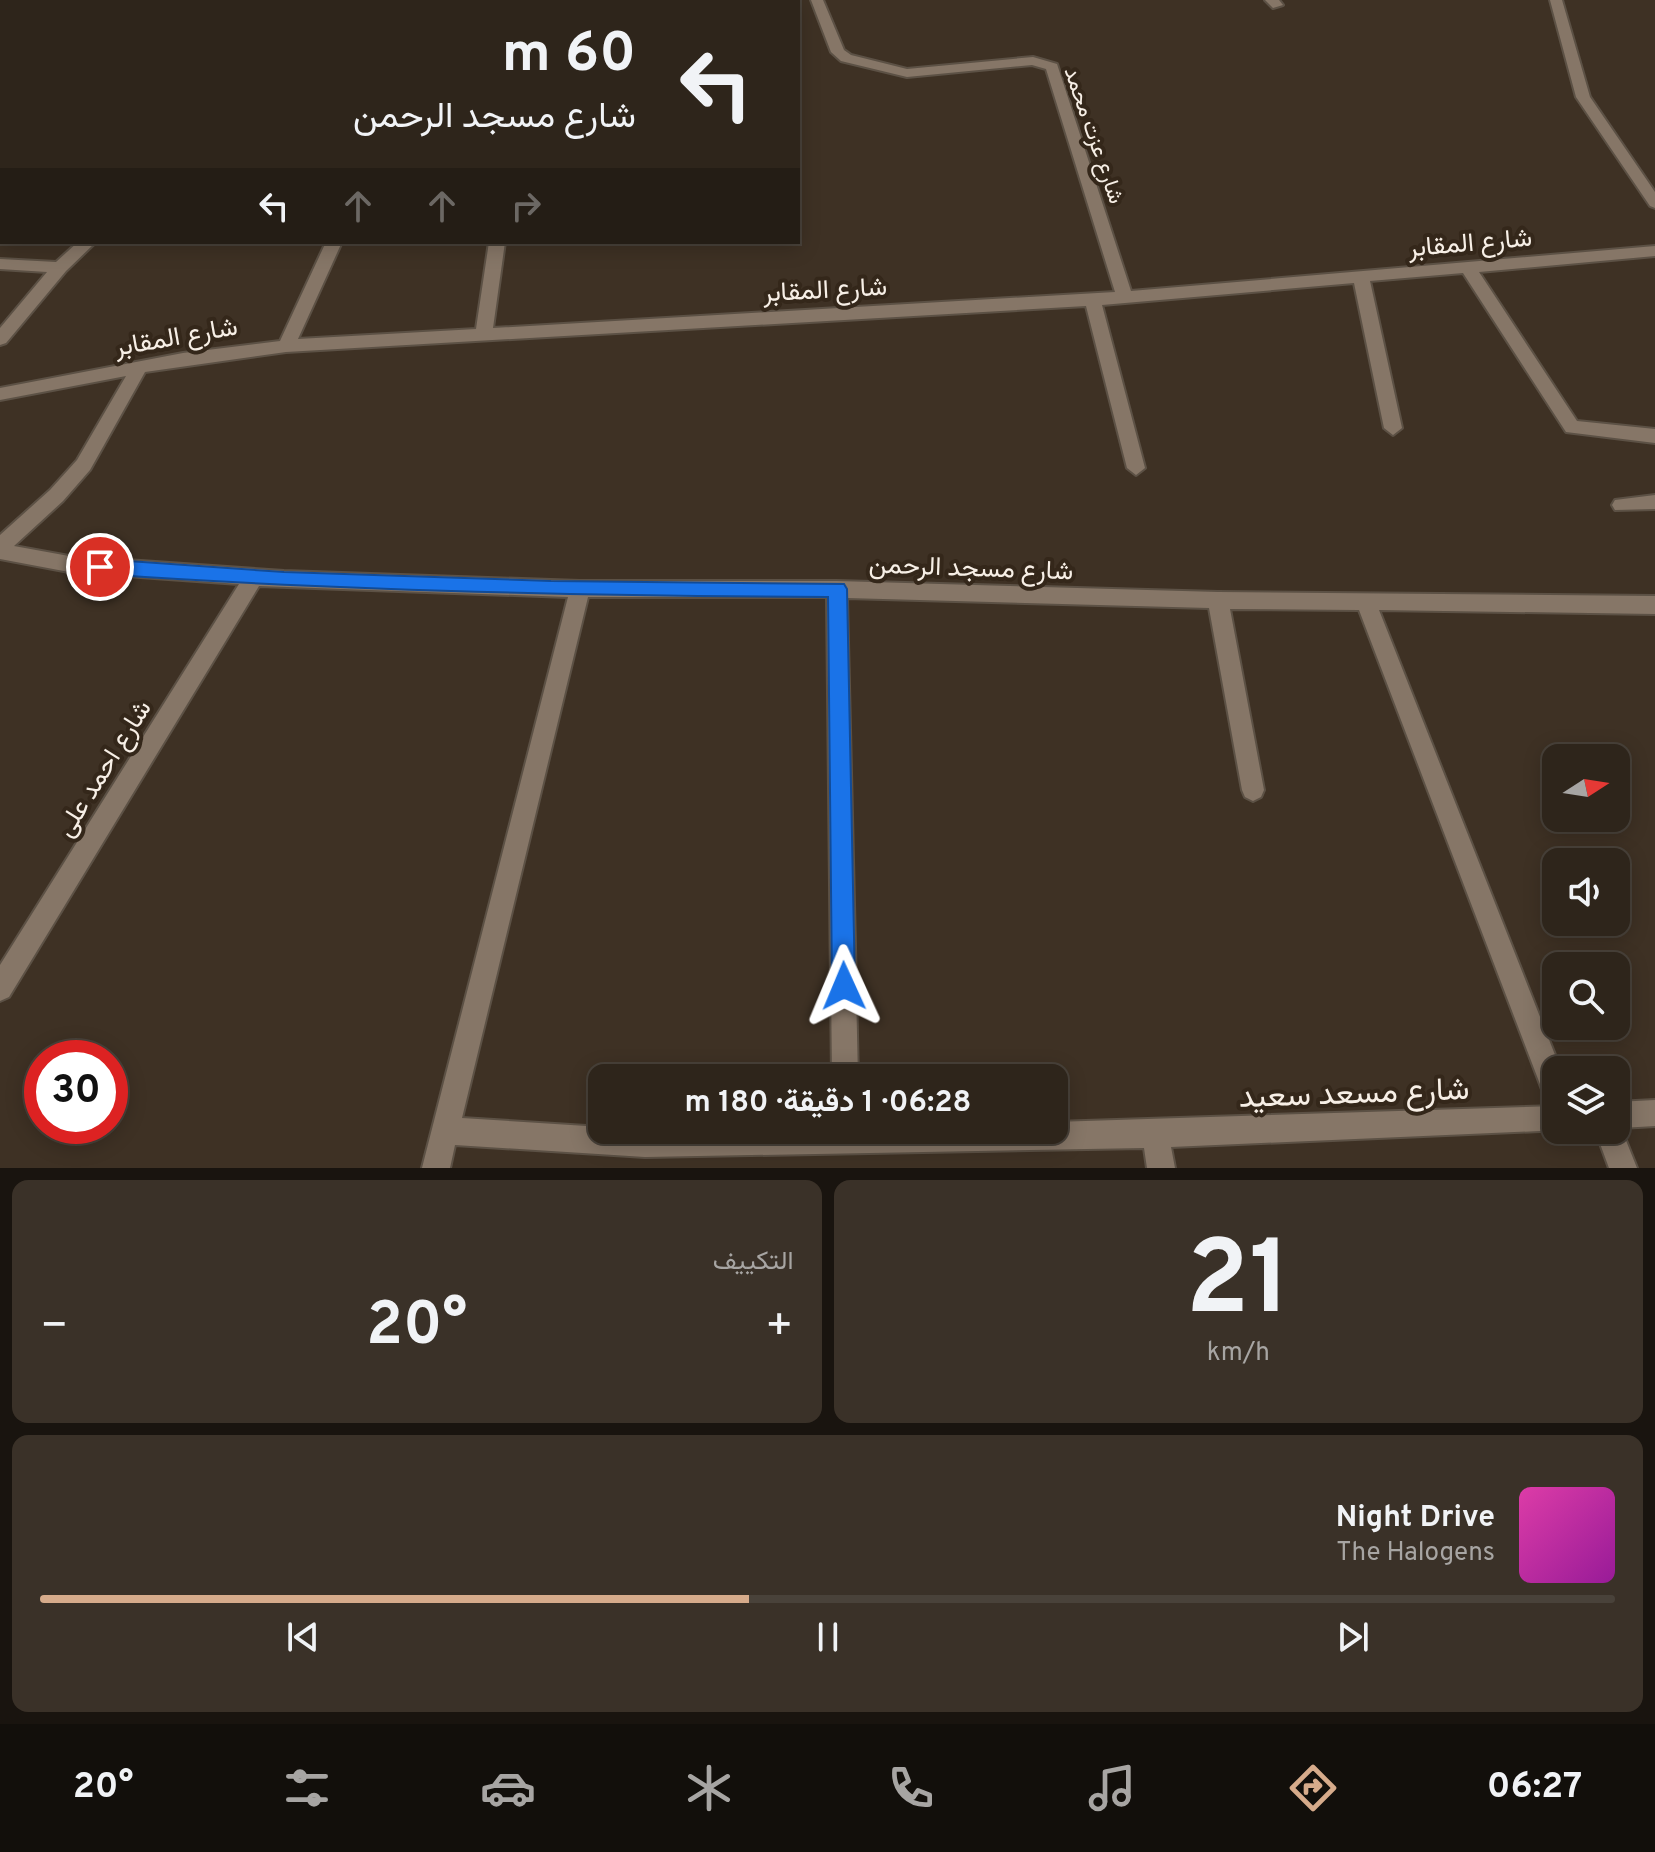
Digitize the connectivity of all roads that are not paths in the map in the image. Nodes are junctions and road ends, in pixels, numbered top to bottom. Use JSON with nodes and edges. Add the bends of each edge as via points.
{"nodes":[{"id":1,"x":817,"y":0,"type":"edge"},
{"id":2,"x":1556,"y":0,"type":"edge"},
{"id":3,"x":1655,"y":203,"type":"edge"},
{"id":4,"x":86,"y":244,"type":"edge"},
{"id":5,"x":333,"y":244,"type":"edge"},
{"id":6,"x":497,"y":244,"type":"edge"},
{"id":7,"x":1655,"y":251,"type":"edge"},
{"id":8,"x":0,"y":264,"type":"edge"},
{"id":9,"x":60,"y":267,"type":"junction"},
{"id":10,"x":1468,"y":268,"type":"junction"},
{"id":11,"x":1361,"y":277,"type":"junction"},
{"id":12,"x":1125,"y":297,"type":"junction"},
{"id":13,"x":1093,"y":300,"type":"junction"},
{"id":14,"x":484,"y":334,"type":"junction"},
{"id":15,"x":0,"y":339,"type":"edge"},
{"id":16,"x":286,"y":346,"type":"junction"},
{"id":17,"x":139,"y":368,"type":"junction"},
{"id":18,"x":0,"y":394,"type":"edge"},
{"id":19,"x":1393,"y":428,"type":"dead end"},
{"id":20,"x":1655,"y":436,"type":"edge"},
{"id":21,"x":1136,"y":468,"type":"dead end"},
{"id":22,"x":1655,"y":502,"type":"edge"},
{"id":23,"x":1622,"y":505,"type":"dead end"},
{"id":24,"x":0,"y":548,"type":"edge"},
{"id":25,"x":254,"y":577,"type":"junction"},
{"id":26,"x":580,"y":589,"type":"junction"},
{"id":27,"x":837,"y":589,"type":"junction"},
{"id":28,"x":1218,"y":600,"type":"junction"},
{"id":29,"x":1366,"y":602,"type":"junction"},
{"id":30,"x":1655,"y":605,"type":"edge"},
{"id":31,"x":1253,"y":790,"type":"dead end"},
{"id":32,"x":0,"y":988,"type":"edge"},
{"id":33,"x":1542,"y":1056,"type":"edge"},
{"id":34,"x":845,"y":1064,"type":"edge"},
{"id":35,"x":1655,"y":1113,"type":"edge"},
{"id":36,"x":1630,"y":1114,"type":"edge"},
{"id":37,"x":1542,"y":1120,"type":"edge"},
{"id":38,"x":446,"y":1131,"type":"junction"},
{"id":39,"x":1068,"y":1134,"type":"edge"},
{"id":40,"x":1155,"y":1134,"type":"junction"},
{"id":41,"x":588,"y":1140,"type":"edge"},
{"id":42,"x":1614,"y":1144,"type":"edge"},
{"id":43,"x":436,"y":1168,"type":"edge"},
{"id":44,"x":1161,"y":1168,"type":"edge"},
{"id":45,"x":1623,"y":1168,"type":"edge"}],
"edges":[{"from":1,"to":12,"type":"street","name":"شارع عزت محمد","via":[[838,52],[846,58],[907,73],[1033,61],[1052,67]]},
{"from":2,"to":3,"type":"street","via":[[1583,97]]},
{"from":4,"to":9,"type":"street"},
{"from":5,"to":16,"type":"street"},
{"from":6,"to":14,"type":"street"},
{"from":7,"to":10,"type":"street","name":"شارع المقابر"},
{"from":8,"to":9,"type":"street"},
{"from":9,"to":15,"type":"street"},
{"from":10,"to":11,"type":"street","name":"شارع المقابر"},
{"from":10,"to":20,"type":"street","via":[[1572,427]]},
{"from":11,"to":12,"type":"street","name":"شارع المقابر"},
{"from":11,"to":19,"type":"street"},
{"from":12,"to":13,"type":"street","name":"شارع المقابر"},
{"from":13,"to":14,"type":"street","name":"شارع المقابر"},
{"from":13,"to":21,"type":"street"},
{"from":14,"to":16,"type":"street","name":"شارع المقابر"},
{"from":16,"to":17,"type":"street","name":"شارع المقابر"},
{"from":17,"to":18,"type":"street","name":"شارع المقابر"},
{"from":17,"to":24,"type":"street","via":[[76,474]]},
{"from":22,"to":23,"type":"street"},
{"from":24,"to":25,"type":"street","name":"شارع مسجد الرحمن","via":[[69,564]]},
{"from":25,"to":26,"type":"street","name":"شارع مسجد الرحمن"},
{"from":25,"to":32,"type":"street","name":"شارع احمد على"},
{"from":26,"to":27,"type":"street","name":"شارع مسجد الرحمن"},
{"from":26,"to":38,"type":"street"},
{"from":27,"to":28,"type":"street","name":"شارع مسجد الرحمن"},
{"from":27,"to":34,"type":"street"},
{"from":28,"to":29,"type":"street","name":"شارع مسجد الرحمن"},
{"from":28,"to":31,"type":"street"},
{"from":29,"to":30,"type":"street","name":"شارع مسجد الرحمن"},
{"from":29,"to":33,"type":"street"},
{"from":35,"to":36,"type":"street"},
{"from":37,"to":40,"type":"street","name":"شارع مسعد سعيد"},
{"from":38,"to":41,"type":"street","name":"شارع مسعد سعيد"},
{"from":38,"to":43,"type":"street"},
{"from":39,"to":40,"type":"street","name":"شارع مسعد سعيد"},
{"from":40,"to":44,"type":"street"},
{"from":42,"to":45,"type":"street"}]}
